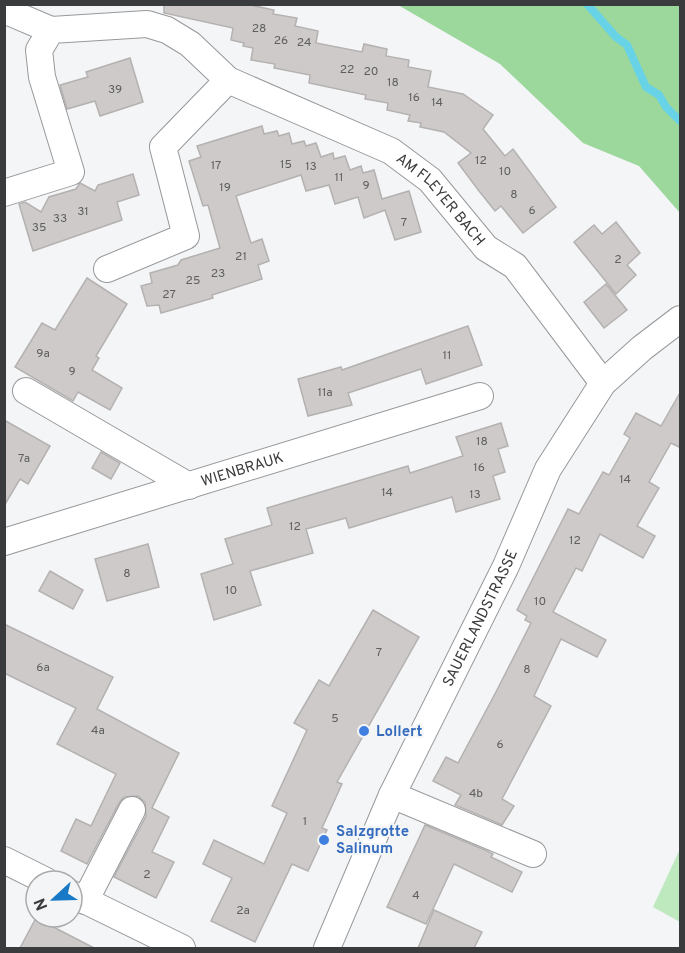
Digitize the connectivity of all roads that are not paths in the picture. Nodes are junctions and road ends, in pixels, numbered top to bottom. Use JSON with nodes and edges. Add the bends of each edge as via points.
{"nodes":[{"id":1,"x":4,"y":10,"type":"edge"},
{"id":2,"x":51,"y":30,"type":"junction"},
{"id":3,"x":228,"y":80,"type":"junction"},
{"id":4,"x":4,"y":193,"type":"edge"},
{"id":5,"x":107,"y":269,"type":"dead end"},
{"id":6,"x":681,"y":320,"type":"edge"},
{"id":7,"x":603,"y":382,"type":"junction"},
{"id":8,"x":26,"y":391,"type":"dead end"},
{"id":9,"x":480,"y":396,"type":"dead end"},
{"id":10,"x":189,"y":486,"type":"junction"},
{"id":11,"x":4,"y":542,"type":"edge"},
{"id":12,"x":392,"y":795,"type":"junction"},
{"id":13,"x":132,"y":810,"type":"dead end"},
{"id":14,"x":532,"y":854,"type":"dead end"},
{"id":15,"x":4,"y":860,"type":"edge"},
{"id":16,"x":24,"y":870,"type":"edge"},
{"id":17,"x":84,"y":890,"type":"edge"},
{"id":18,"x":84,"y":900,"type":"edge"},
{"id":19,"x":182,"y":948,"type":"edge"},
{"id":20,"x":327,"y":948,"type":"edge"}],
"edges":[{"from":1,"to":2,"type":"street","name":"AM FLEYER BACH"},
{"from":2,"to":3,"type":"street","name":"AM FLEYER BACH","via":[[147,24],[190,44]]},
{"from":2,"to":4,"type":"street","via":[[39,50],[42,77],[71,172]]},
{"from":3,"to":5,"type":"street","via":[[163,147],[186,236]]},
{"from":3,"to":7,"type":"street","name":"AM FLEYER BACH","via":[[391,151],[430,180],[486,248],[515,266]]},
{"from":6,"to":7,"type":"street","name":"SAUERLANDSTRASSE"},
{"from":7,"to":12,"type":"street","name":"SAUERLANDSTRASSE","via":[[548,469],[506,566]]},
{"from":8,"to":10,"type":"street"},
{"from":9,"to":10,"type":"street","name":"WIENBRAUK"},
{"from":10,"to":11,"type":"street","name":"WIENBRAUK"},
{"from":12,"to":14,"type":"street"},
{"from":12,"to":20,"type":"street","name":"SAUERLANDSTRASSE"},
{"from":13,"to":17,"type":"street"},
{"from":15,"to":16,"type":"street"},
{"from":18,"to":19,"type":"street"}]}
